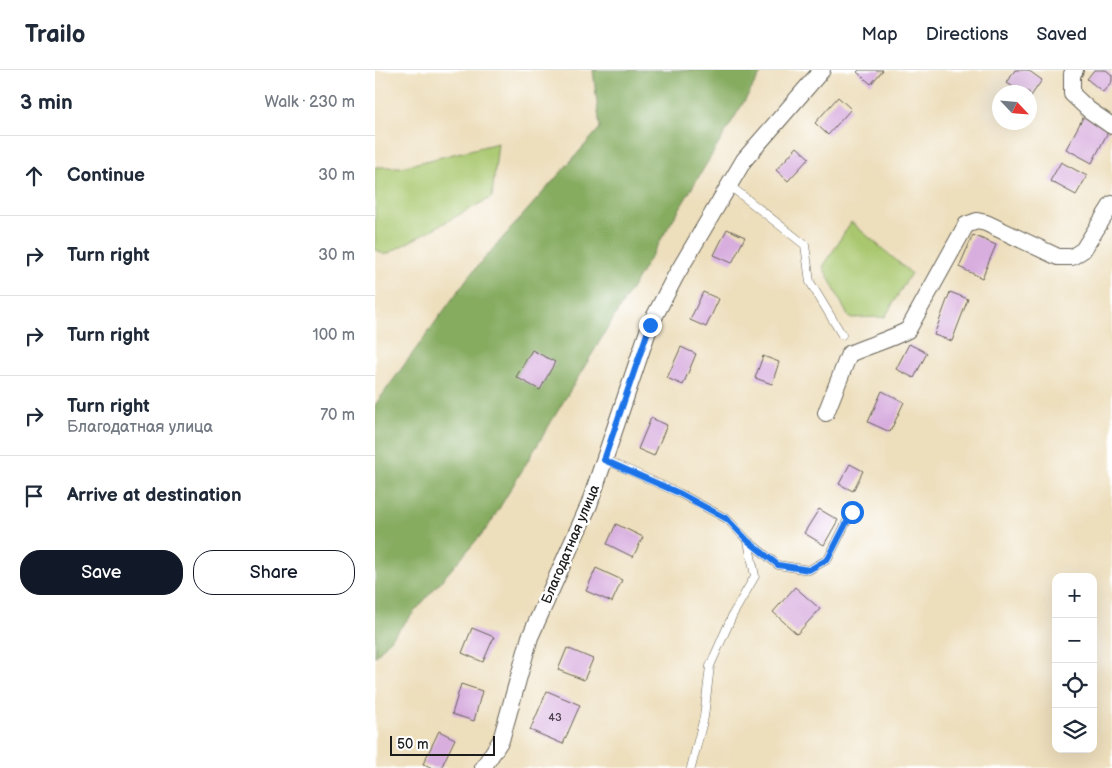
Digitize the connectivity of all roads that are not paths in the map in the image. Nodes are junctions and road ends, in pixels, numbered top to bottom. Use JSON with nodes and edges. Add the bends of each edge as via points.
{"nodes":[{"id":1,"x":822,"y":70,"type":"edge"},
{"id":2,"x":1075,"y":70,"type":"edge"},
{"id":3,"x":1112,"y":126,"type":"edge"},
{"id":4,"x":729,"y":185,"type":"junction"},
{"id":5,"x":1112,"y":204,"type":"edge"},
{"id":6,"x":842,"y":335,"type":"dead end"},
{"id":7,"x":825,"y":413,"type":"dead end"},
{"id":8,"x":604,"y":460,"type":"junction"},
{"id":9,"x":852,"y":512,"type":"dead end"},
{"id":10,"x":748,"y":541,"type":"junction"},
{"id":11,"x":483,"y":768,"type":"edge"},
{"id":12,"x":691,"y":768,"type":"edge"}],
"edges":[{"from":1,"to":4,"type":"street","name":"Благодатная улица","via":[[744,160]]},
{"from":2,"to":3,"type":"street","via":[[1072,94]]},
{"from":4,"to":6,"type":"lane","via":[[805,245],[810,282]]},
{"from":4,"to":8,"type":"street","name":"Благодатная улица","via":[[650,325]]},
{"from":5,"to":7,"type":"street","via":[[1083,250],[1073,258],[1059,257],[987,223],[977,221],[966,225],[908,330],[849,354]]},
{"from":8,"to":10,"type":"lane","via":[[679,493],[727,519]]},
{"from":8,"to":11,"type":"street","name":"Благодатная улица","via":[[589,505],[530,638],[501,740]]},
{"from":9,"to":10,"type":"lane","via":[[828,559],[809,570],[778,565]]},
{"from":10,"to":12,"type":"lane","via":[[755,576],[733,614],[710,666],[704,717]]}]}
